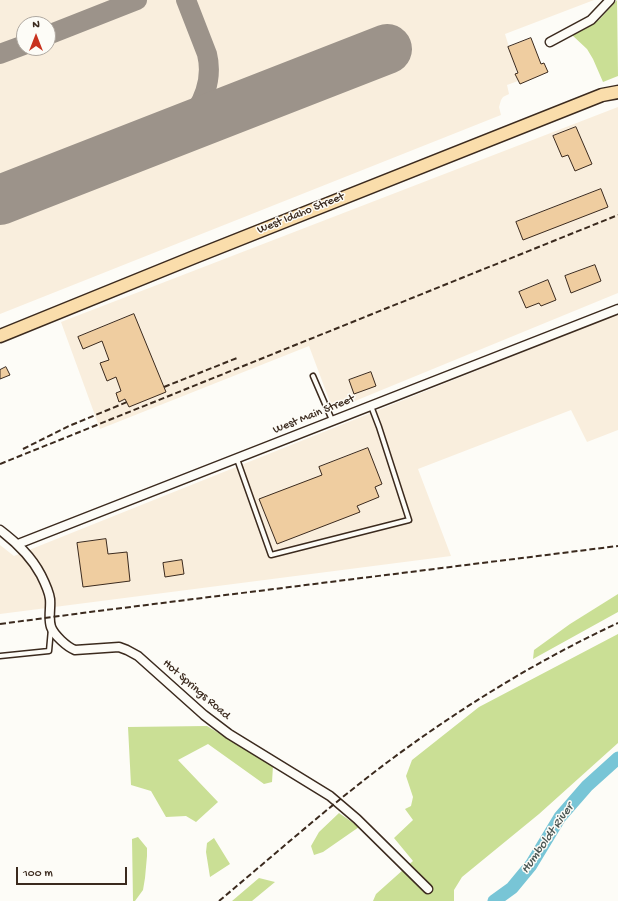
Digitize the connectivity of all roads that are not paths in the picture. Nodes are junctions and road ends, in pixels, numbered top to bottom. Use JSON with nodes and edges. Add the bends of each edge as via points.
{"nodes":[{"id":1,"x":610,"y":0,"type":"edge"},
{"id":2,"x":550,"y":42,"type":"dead end"},
{"id":3,"x":618,"y":86,"type":"edge"},
{"id":4,"x":618,"y":92,"type":"edge"},
{"id":5,"x":602,"y":95,"type":"junction"},
{"id":6,"x":618,"y":308,"type":"edge"},
{"id":7,"x":0,"y":336,"type":"edge"},
{"id":8,"x":312,"y":376,"type":"dead end"},
{"id":9,"x":371,"y":406,"type":"junction"},
{"id":10,"x":332,"y":420,"type":"junction"},
{"id":11,"x":237,"y":459,"type":"junction"},
{"id":12,"x":0,"y":530,"type":"edge"},
{"id":13,"x":18,"y":544,"type":"junction"},
{"id":14,"x":51,"y":627,"type":"junction"},
{"id":15,"x":0,"y":656,"type":"edge"},
{"id":16,"x":428,"y":889,"type":"dead end"}],
"edges":[{"from":1,"to":2,"type":"street","via":[[591,20]]},
{"from":3,"to":5,"type":"main road","name":"West Idaho Street"},
{"from":4,"to":5,"type":"main road","name":"West Idaho Street"},
{"from":5,"to":7,"type":"main road","name":"West Idaho Street"},
{"from":6,"to":9,"type":"street","name":"West Main Street"},
{"from":8,"to":10,"type":"lane"},
{"from":9,"to":10,"type":"street","name":"West Main Street"},
{"from":9,"to":11,"type":"lane","via":[[408,520],[271,555]]},
{"from":10,"to":11,"type":"street","name":"West Main Street"},
{"from":11,"to":13,"type":"street","name":"West Main Street"},
{"from":12,"to":13,"type":"street"},
{"from":13,"to":14,"type":"street","via":[[27,553],[47,587]]},
{"from":14,"to":15,"type":"lane","via":[[49,651]]},
{"from":14,"to":16,"type":"street","name":"Hot Springs Road","via":[[64,644],[75,650],[119,647],[138,656],[229,734],[330,796]]}]}
